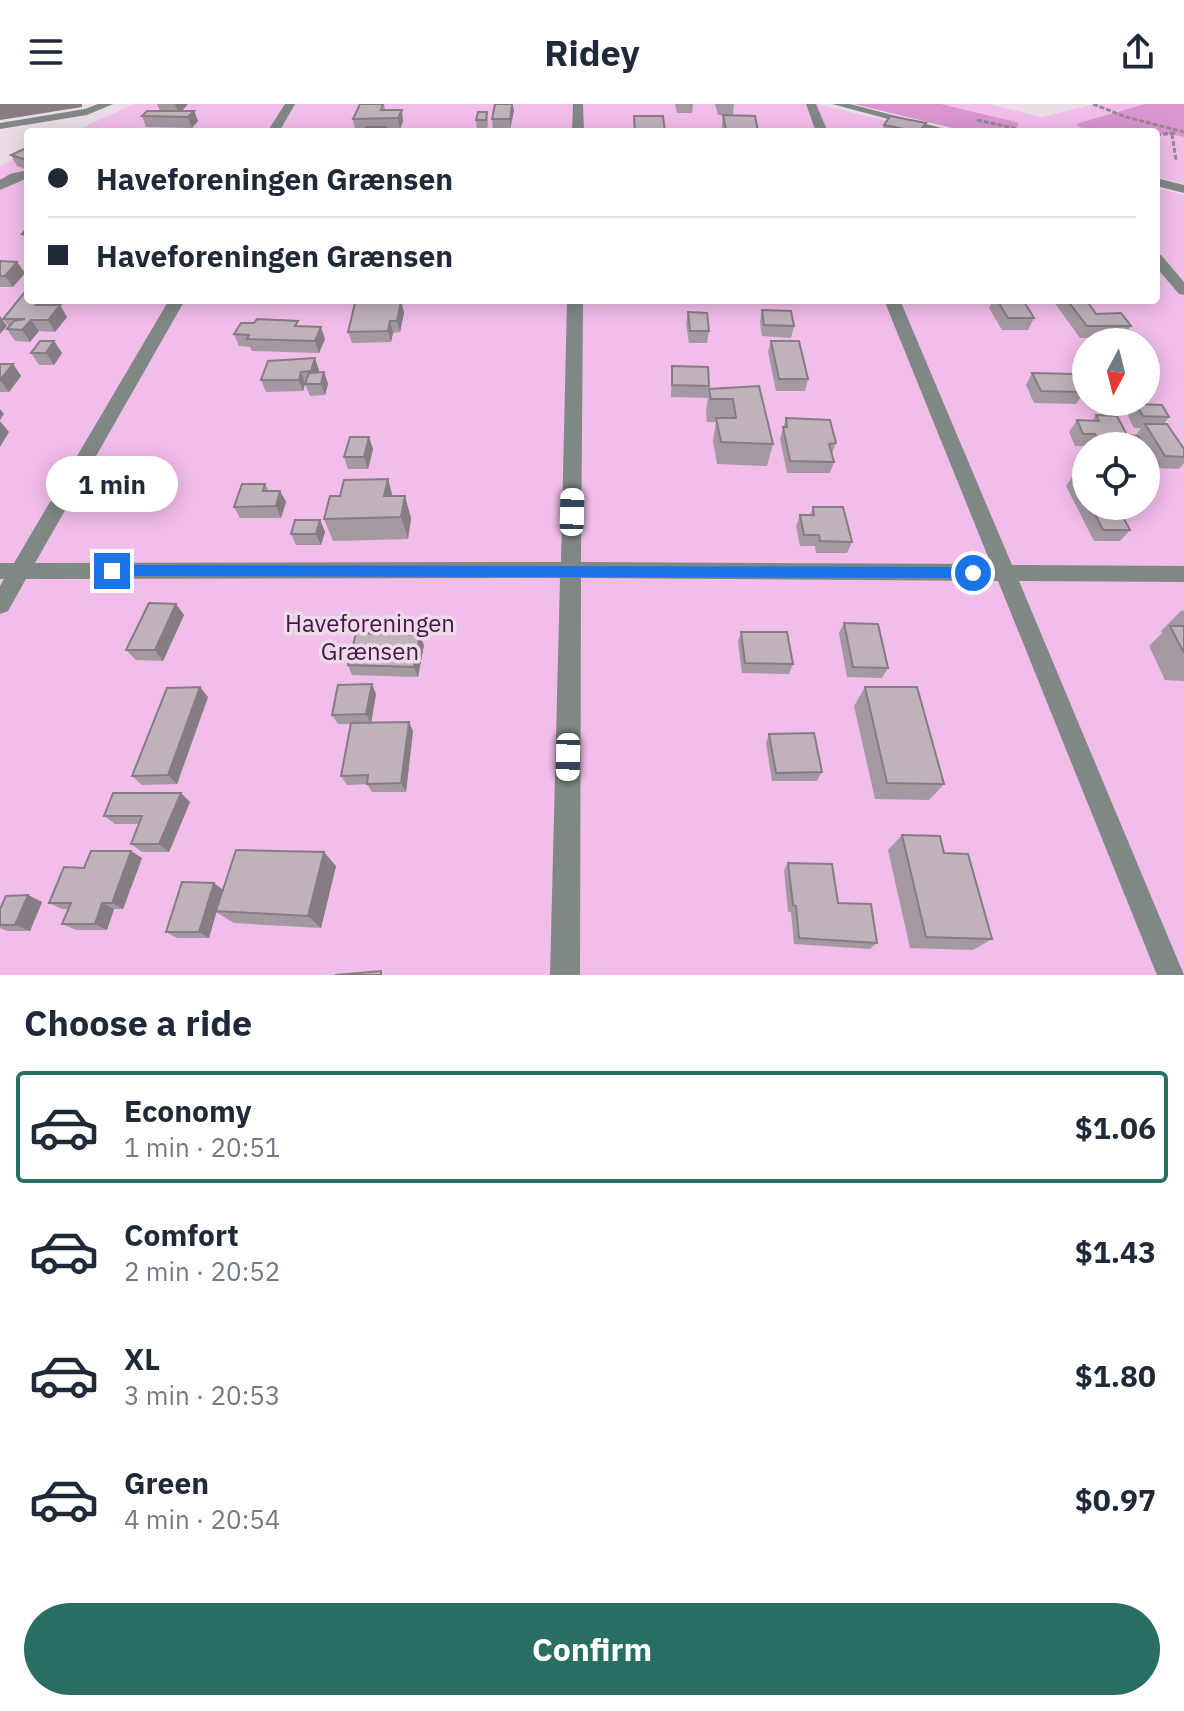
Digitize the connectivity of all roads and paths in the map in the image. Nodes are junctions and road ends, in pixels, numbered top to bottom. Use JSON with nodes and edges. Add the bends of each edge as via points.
{"nodes":[{"id":1,"x":108,"y":104,"type":"edge"},
{"id":2,"x":290,"y":104,"type":"edge"},
{"id":3,"x":578,"y":104,"type":"edge"},
{"id":4,"x":811,"y":104,"type":"edge"},
{"id":5,"x":837,"y":104,"type":"edge"},
{"id":6,"x":1093,"y":104,"type":"edge"},
{"id":7,"x":0,"y":126,"type":"edge"},
{"id":8,"x":275,"y":128,"type":"edge"},
{"id":9,"x":578,"y":128,"type":"edge"},
{"id":10,"x":820,"y":128,"type":"edge"},
{"id":11,"x":935,"y":128,"type":"edge"},
{"id":12,"x":1160,"y":135,"type":"edge"},
{"id":13,"x":24,"y":175,"type":"edge"},
{"id":14,"x":1160,"y":183,"type":"edge"},
{"id":15,"x":0,"y":186,"type":"edge"},
{"id":16,"x":1184,"y":189,"type":"edge"},
{"id":17,"x":1160,"y":263,"type":"edge"},
{"id":18,"x":1184,"y":291,"type":"edge"},
{"id":19,"x":175,"y":304,"type":"edge"},
{"id":20,"x":575,"y":304,"type":"edge"},
{"id":21,"x":894,"y":304,"type":"edge"},
{"id":22,"x":571,"y":570,"type":"junction"},
{"id":23,"x":10,"y":571,"type":"edge"},
{"id":24,"x":1004,"y":573,"type":"junction"},
{"id":25,"x":1184,"y":574,"type":"edge"},
{"id":26,"x":0,"y":605,"type":"edge"},
{"id":27,"x":565,"y":975,"type":"edge"},
{"id":28,"x":1172,"y":975,"type":"edge"}],
"edges":[{"from":1,"to":7,"type":"street"},
{"from":2,"to":8,"type":"street"},
{"from":3,"to":9,"type":"street"},
{"from":4,"to":10,"type":"street"},
{"from":5,"to":11,"type":"street"},
{"from":6,"to":12,"type":"path","via":[[1184,132]]},
{"from":13,"to":15,"type":"street"},
{"from":14,"to":16,"type":"street"},
{"from":17,"to":18,"type":"street"},
{"from":19,"to":23,"type":"street"},
{"from":20,"to":22,"type":"street"},
{"from":21,"to":24,"type":"street"},
{"from":22,"to":23,"type":"street"},
{"from":22,"to":24,"type":"street"},
{"from":22,"to":27,"type":"street"},
{"from":23,"to":26,"type":"street"},
{"from":24,"to":25,"type":"street"},
{"from":24,"to":28,"type":"street"}]}
